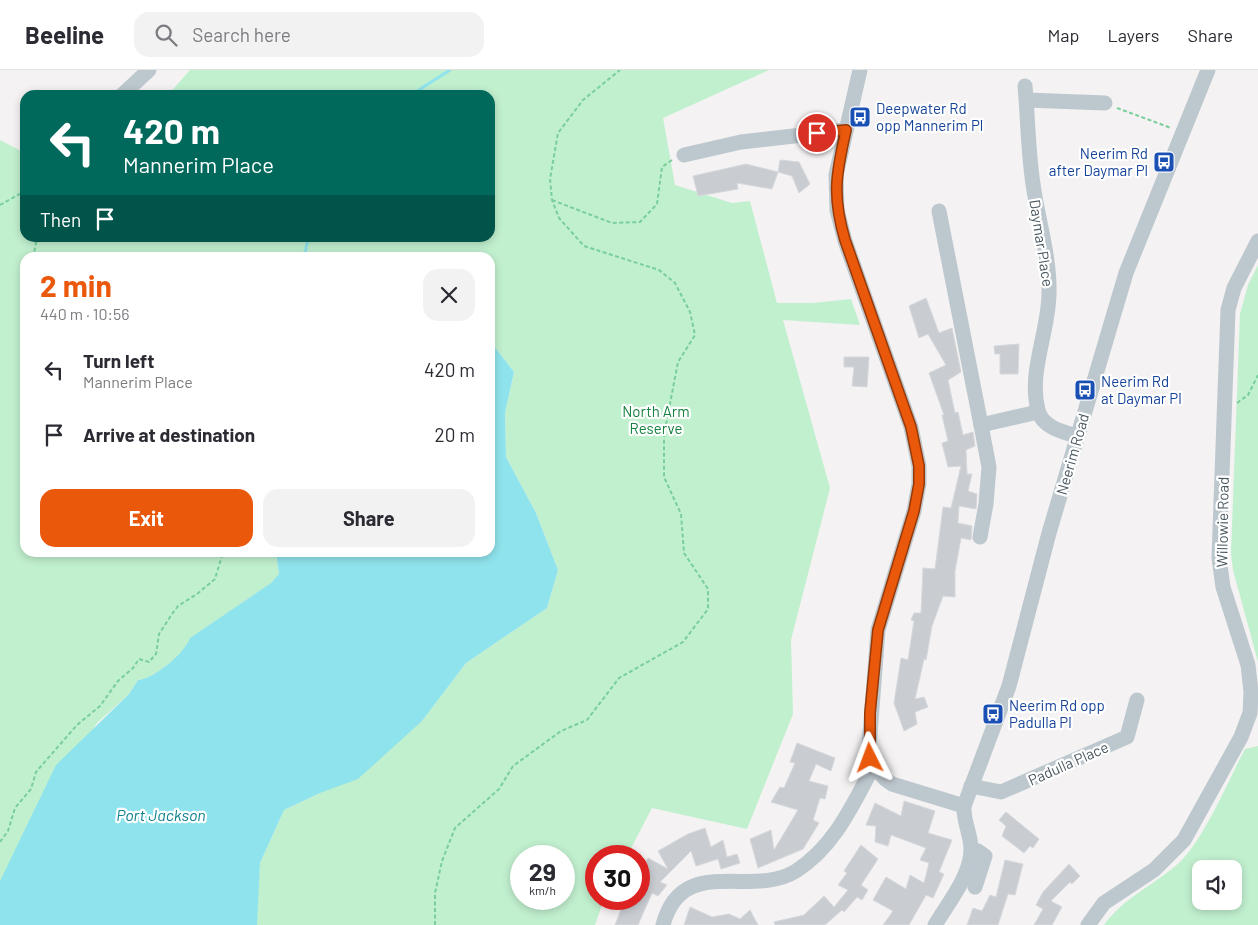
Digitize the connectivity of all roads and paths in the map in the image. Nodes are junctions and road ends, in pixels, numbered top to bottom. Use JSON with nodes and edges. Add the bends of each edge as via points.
{"nodes":[{"id":1,"x":149,"y":70,"type":"edge"},
{"id":2,"x":620,"y":70,"type":"edge"},
{"id":3,"x":860,"y":70,"type":"edge"},
{"id":4,"x":1208,"y":70,"type":"edge"},
{"id":5,"x":127,"y":90,"type":"edge"},
{"id":6,"x":1105,"y":103,"type":"joint"},
{"id":7,"x":846,"y":130,"type":"junction"},
{"id":8,"x":1183,"y":133,"type":"junction"},
{"id":9,"x":684,"y":155,"type":"joint"},
{"id":10,"x":20,"y":194,"type":"edge"},
{"id":11,"x":552,"y":200,"type":"junction"},
{"id":12,"x":0,"y":205,"type":"edge"},
{"id":13,"x":939,"y":211,"type":"dead end"},
{"id":14,"x":1258,"y":241,"type":"edge"},
{"id":15,"x":1258,"y":375,"type":"edge"},
{"id":16,"x":1038,"y":412,"type":"junction"},
{"id":17,"x":1226,"y":412,"type":"junction"},
{"id":18,"x":981,"y":426,"type":"junction"},
{"id":19,"x":1077,"y":436,"type":"junction"},
{"id":20,"x":980,"y":538,"type":"dead end"},
{"id":21,"x":222,"y":557,"type":"edge"},
{"id":22,"x":1137,"y":700,"type":"dead end"},
{"id":23,"x":874,"y":765,"type":"junction"},
{"id":24,"x":971,"y":786,"type":"junction"},
{"id":25,"x":964,"y":806,"type":"junction"},
{"id":26,"x":0,"y":842,"type":"edge"},
{"id":27,"x":971,"y":852,"type":"junction"},
{"id":28,"x":974,"y":887,"type":"dead end"},
{"id":29,"x":435,"y":925,"type":"edge"},
{"id":30,"x":663,"y":925,"type":"edge"},
{"id":31,"x":935,"y":925,"type":"edge"},
{"id":32,"x":1088,"y":925,"type":"edge"}],
"edges":[{"from":1,"to":5,"type":"street"},
{"from":2,"to":11,"type":"path","via":[[583,100],[558,133],[550,180]]},
{"from":3,"to":7,"type":"street"},
{"from":4,"to":8,"type":"street","name":"Neerim Road"},
{"from":6,"to":8,"type":"path"},
{"from":6,"to":16,"type":"street","name":"Daymar Place","via":[[1026,93],[1028,154],[1050,295],[1036,387]]},
{"from":7,"to":9,"type":"street","via":[[741,142]]},
{"from":7,"to":23,"type":"street","via":[[836,175],[837,210],[911,427],[919,466],[915,504],[878,630],[869,747]]},
{"from":8,"to":19,"type":"street","name":"Neerim Road","via":[[1126,273]]},
{"from":9,"to":11,"type":"path","via":[[662,166],[657,204],[640,222],[612,223]]},
{"from":10,"to":12,"type":"path"},
{"from":11,"to":29,"type":"path","via":[[559,218],[584,246],[659,270],[675,283],[690,312],[695,335],[678,362],[664,435],[664,477],[681,514],[684,553],[708,589],[708,609],[682,642],[619,678],[587,720],[561,731],[514,766],[499,789],[455,828],[442,861],[435,893]]},
{"from":13,"to":18,"type":"street"},
{"from":14,"to":17,"type":"street","name":"Willowie Road","via":[[1234,288],[1228,310]]},
{"from":15,"to":17,"type":"path","via":[[1248,395]]},
{"from":16,"to":18,"type":"street"},
{"from":16,"to":19,"type":"street","via":[[1056,430]]},
{"from":17,"to":32,"type":"street","name":"Willowie Road","via":[[1219,558],[1223,586],[1248,665],[1252,692],[1250,713],[1241,737],[1184,840],[1154,870],[1104,903]]},
{"from":18,"to":20,"type":"street","via":[[988,467]]},
{"from":19,"to":24,"type":"street","name":"Neerim Road","via":[[1048,533],[1011,680]]},
{"from":21,"to":26,"type":"path","via":[[215,579],[172,614],[159,634],[156,654],[149,662],[139,659],[100,706],[77,725],[36,772],[31,789],[15,808],[8,831]]},
{"from":22,"to":24,"type":"street","name":"Padulla Place","via":[[1127,737],[1001,792]]},
{"from":23,"to":25,"type":"street","via":[[885,779],[900,787]]},
{"from":23,"to":30,"type":"street","via":[[837,833],[796,870],[771,881],[714,880],[698,884],[675,898]]},
{"from":24,"to":25,"type":"street","name":"Neerim Road"},
{"from":25,"to":27,"type":"street","via":[[963,818]]},
{"from":27,"to":28,"type":"street","via":[[978,851],[985,856]]},
{"from":27,"to":31,"type":"street","via":[[964,876]]}]}
